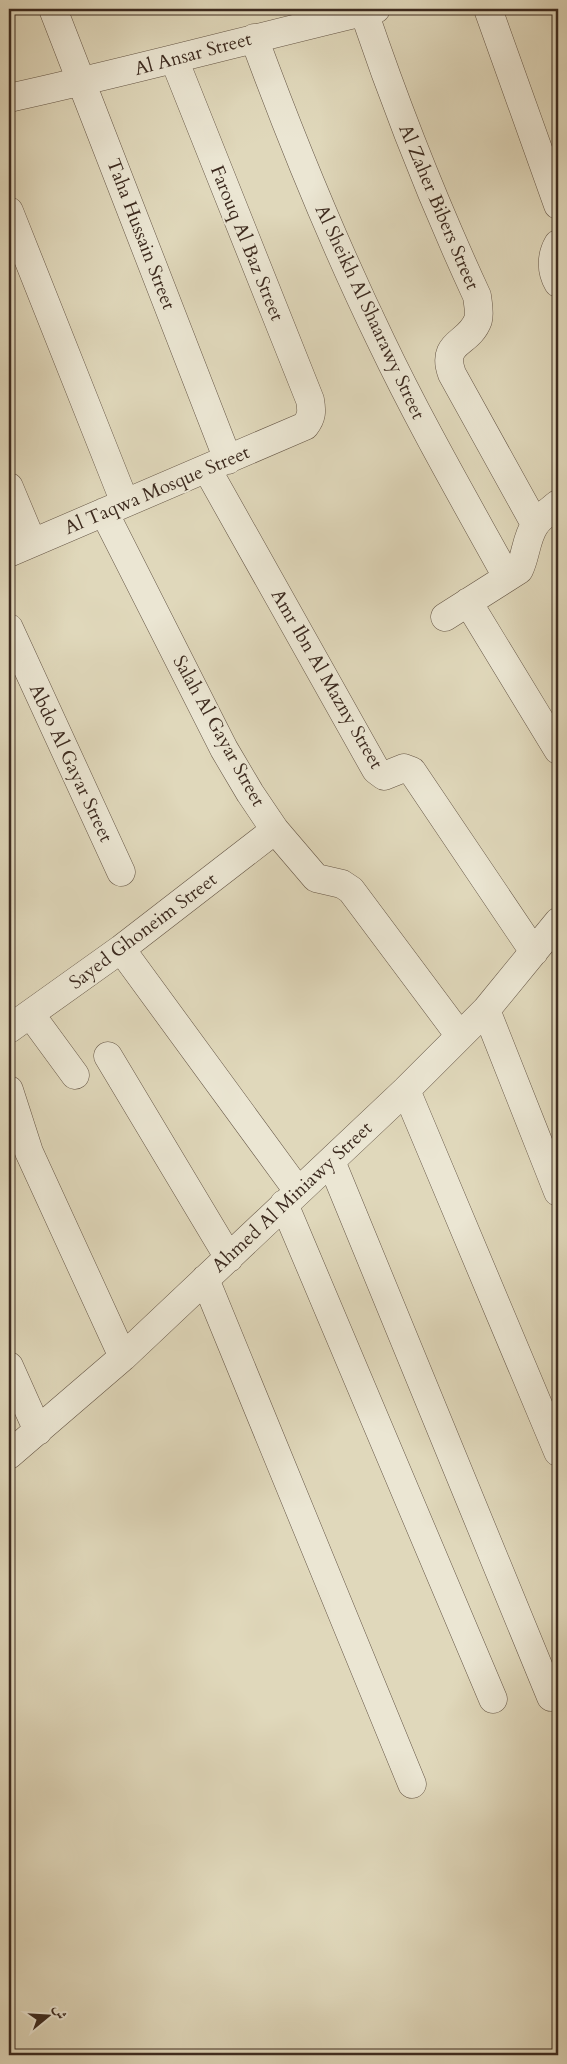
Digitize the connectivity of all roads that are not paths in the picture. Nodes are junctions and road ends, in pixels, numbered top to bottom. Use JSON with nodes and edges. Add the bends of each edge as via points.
{"nodes":[{"id":1,"x":54,"y":9,"type":"edge"},
{"id":2,"x":488,"y":9,"type":"edge"},
{"id":3,"x":370,"y":10,"type":"edge"},
{"id":4,"x":254,"y":38,"type":"junction"},
{"id":5,"x":174,"y":59,"type":"junction"},
{"id":6,"x":81,"y":82,"type":"junction"},
{"id":7,"x":9,"y":98,"type":"edge"},
{"id":8,"x":558,"y":205,"type":"edge"},
{"id":9,"x":9,"y":211,"type":"edge"},
{"id":10,"x":558,"y":244,"type":"edge"},
{"id":11,"x":558,"y":284,"type":"edge"},
{"id":12,"x":305,"y":426,"type":"joint"},
{"id":13,"x":218,"y":464,"type":"junction"},
{"id":14,"x":9,"y":487,"type":"edge"},
{"id":15,"x":558,"y":504,"type":"edge"},
{"id":16,"x":115,"y":508,"type":"junction"},
{"id":17,"x":535,"y":524,"type":"junction"},
{"id":18,"x":20,"y":548,"type":"edge"},
{"id":19,"x":507,"y":577,"type":"junction"},
{"id":20,"x":9,"y":628,"type":"edge"},
{"id":21,"x":558,"y":750,"type":"edge"},
{"id":22,"x":275,"y":830,"type":"junction"},
{"id":23,"x":121,"y":872,"type":"dead end"},
{"id":24,"x":557,"y":928,"type":"edge"},
{"id":25,"x":121,"y":949,"type":"junction"},
{"id":26,"x":534,"y":952,"type":"junction"},
{"id":27,"x":486,"y":1010,"type":"junction"},
{"id":28,"x":20,"y":1022,"type":"edge"},
{"id":29,"x":460,"y":1036,"type":"junction"},
{"id":30,"x":108,"y":1056,"type":"dead end"},
{"id":31,"x":75,"y":1075,"type":"dead end"},
{"id":32,"x":9,"y":1090,"type":"edge"},
{"id":33,"x":406,"y":1090,"type":"junction"},
{"id":34,"x":331,"y":1161,"type":"junction"},
{"id":35,"x":558,"y":1192,"type":"edge"},
{"id":36,"x":291,"y":1197,"type":"junction"},
{"id":37,"x":228,"y":1258,"type":"junction"},
{"id":38,"x":205,"y":1279,"type":"junction"},
{"id":39,"x":123,"y":1357,"type":"junction"},
{"id":40,"x":9,"y":1366,"type":"edge"},
{"id":41,"x":38,"y":1431,"type":"junction"},
{"id":42,"x":558,"y":1452,"type":"edge"},
{"id":43,"x":9,"y":1455,"type":"edge"},
{"id":44,"x":551,"y":1697,"type":"dead end"},
{"id":45,"x":493,"y":1699,"type":"dead end"},
{"id":46,"x":412,"y":1784,"type":"dead end"}],
"edges":[{"from":1,"to":6,"type":"street","name":"Taha Hussain Street"},
{"from":2,"to":8,"type":"street"},
{"from":3,"to":4,"type":"street","name":"Al Ansar Street"},
{"from":3,"to":17,"type":"street","name":"Al Zaher Bibers Street","via":[[390,87],[418,162],[477,296],[479,318],[474,328],[453,348],[448,362]]},
{"from":4,"to":5,"type":"street","name":"Al Ansar Street"},
{"from":4,"to":19,"type":"street","name":"Al Sheikh Al Shaarawy Street","via":[[296,150],[377,333],[431,440]]},
{"from":5,"to":6,"type":"street","name":"Al Ansar Street"},
{"from":5,"to":12,"type":"street","name":"Farouq Al Baz Street","via":[[310,400],[311,420]]},
{"from":6,"to":7,"type":"street","name":"Al Ansar Street"},
{"from":6,"to":13,"type":"street","name":"Taha Hussain Street"},
{"from":9,"to":16,"type":"street","name":"Salah Al Gayar Street"},
{"from":10,"to":11,"type":"street","via":[[552,260]]},
{"from":12,"to":13,"type":"street","name":"Al Taqwa Mosque Street"},
{"from":13,"to":16,"type":"street","name":"Al Taqwa Mosque Street"},
{"from":13,"to":26,"type":"street","name":"Amr Ibn Al Mazny Street","via":[[376,770],[384,776],[404,768],[412,771]]},
{"from":14,"to":18,"type":"street"},
{"from":15,"to":17,"type":"street"},
{"from":16,"to":18,"type":"street","name":"Al Taqwa Mosque Street"},
{"from":16,"to":22,"type":"street","name":"Salah Al Gayar Street","via":[[224,749]]},
{"from":17,"to":19,"type":"street","via":[[519,570]]},
{"from":19,"to":21,"type":"street","via":[[457,610]]},
{"from":20,"to":23,"type":"street","name":"Abdo Al Gayar Street"},
{"from":22,"to":25,"type":"street","name":"Sayed Ghoneim Street"},
{"from":22,"to":29,"type":"street","name":"Salah Al Gayar Street","via":[[316,878],[342,884],[351,890]]},
{"from":24,"to":26,"type":"street","name":"Ahmed Al Miniawy Street"},
{"from":25,"to":28,"type":"street","name":"Sayed Ghoneim Street"},
{"from":25,"to":36,"type":"street"},
{"from":26,"to":27,"type":"street","name":"Ahmed Al Miniawy Street"},
{"from":27,"to":29,"type":"street","name":"Ahmed Al Miniawy Street"},
{"from":27,"to":35,"type":"street"},
{"from":28,"to":31,"type":"street"},
{"from":29,"to":33,"type":"street","name":"Ahmed Al Miniawy Street"},
{"from":30,"to":37,"type":"street"},
{"from":32,"to":39,"type":"street","via":[[29,1152]]},
{"from":33,"to":34,"type":"street","name":"Ahmed Al Miniawy Street"},
{"from":33,"to":42,"type":"street"},
{"from":34,"to":36,"type":"street","name":"Ahmed Al Miniawy Street"},
{"from":34,"to":44,"type":"street"},
{"from":36,"to":37,"type":"street","name":"Ahmed Al Miniawy Street"},
{"from":36,"to":45,"type":"street"},
{"from":37,"to":38,"type":"street","name":"Ahmed Al Miniawy Street"},
{"from":38,"to":39,"type":"street","name":"Ahmed Al Miniawy Street"},
{"from":38,"to":46,"type":"street"},
{"from":39,"to":41,"type":"street","name":"Ahmed Al Miniawy Street"},
{"from":40,"to":41,"type":"street"},
{"from":41,"to":43,"type":"street","name":"Ahmed Al Miniawy Street"}]}
